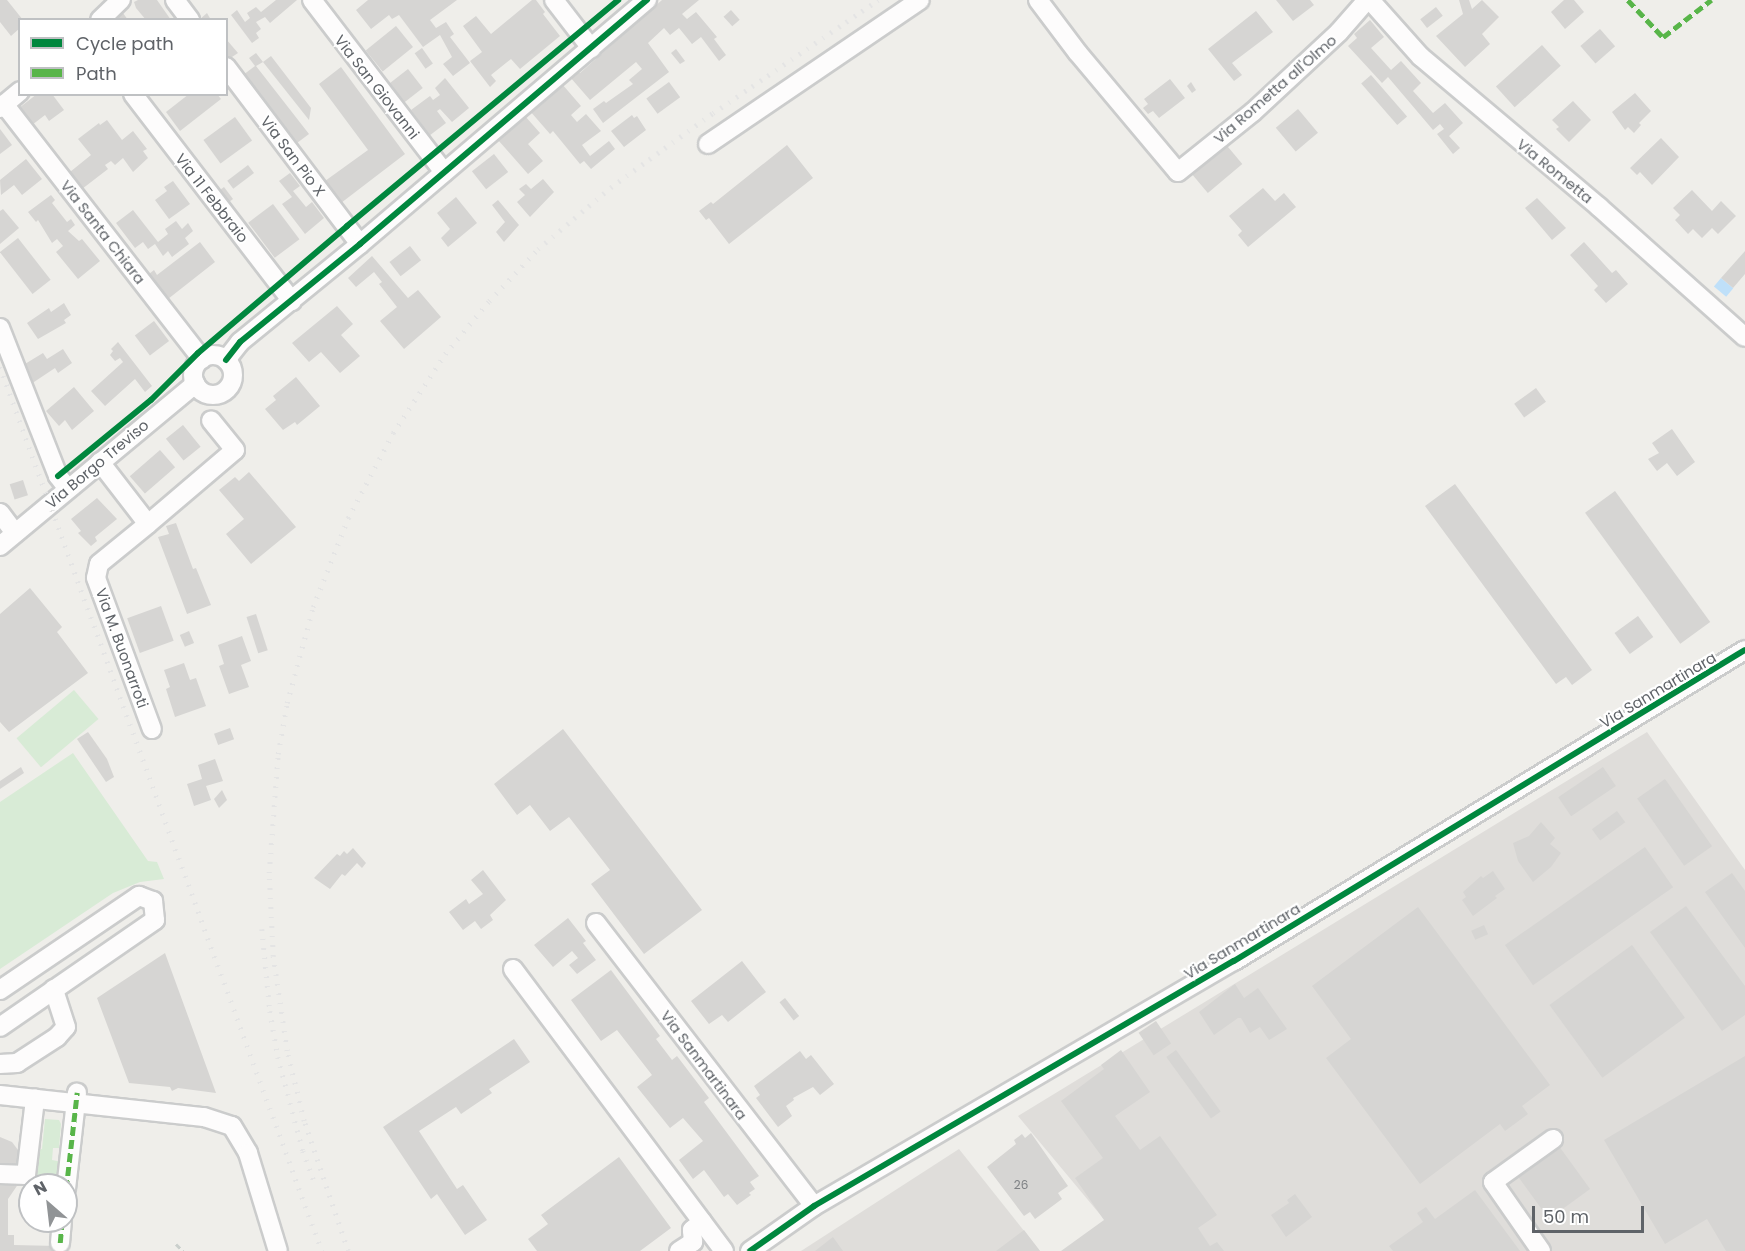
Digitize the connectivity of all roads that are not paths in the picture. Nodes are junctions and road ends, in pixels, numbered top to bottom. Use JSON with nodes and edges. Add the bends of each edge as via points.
{"nodes":[{"id":1,"x":121,"y":0,"type":"edge"},
{"id":2,"x":175,"y":0,"type":"edge"},
{"id":3,"x":312,"y":0,"type":"edge"},
{"id":4,"x":554,"y":0,"type":"edge"},
{"id":5,"x":647,"y":0,"type":"edge"},
{"id":6,"x":920,"y":0,"type":"edge"},
{"id":7,"x":1038,"y":0,"type":"edge"},
{"id":8,"x":1374,"y":2,"type":"edge"},
{"id":9,"x":102,"y":18,"type":"edge"},
{"id":10,"x":188,"y":18,"type":"edge"},
{"id":11,"x":591,"y":48,"type":"junction"},
{"id":12,"x":228,"y":70,"type":"edge"},
{"id":13,"x":18,"y":93,"type":"edge"},
{"id":14,"x":135,"y":96,"type":"edge"},
{"id":15,"x":2,"y":106,"type":"edge"},
{"id":16,"x":708,"y":144,"type":"dead end"},
{"id":17,"x":444,"y":172,"type":"junction"},
{"id":18,"x":360,"y":244,"type":"junction"},
{"id":19,"x":292,"y":301,"type":"junction"},
{"id":20,"x":0,"y":328,"type":"edge"},
{"id":21,"x":1745,"y":337,"type":"edge"},
{"id":22,"x":202,"y":359,"type":"junction"},
{"id":23,"x":226,"y":360,"type":"junction"},
{"id":24,"x":195,"y":384,"type":"junction"},
{"id":25,"x":211,"y":420,"type":"dead end"},
{"id":26,"x":100,"y":462,"type":"junction"},
{"id":27,"x":68,"y":489,"type":"junction"},
{"id":28,"x":0,"y":513,"type":"edge"},
{"id":29,"x":148,"y":524,"type":"junction"},
{"id":30,"x":15,"y":533,"type":"junction"},
{"id":31,"x":0,"y":546,"type":"edge"},
{"id":32,"x":1745,"y":650,"type":"edge"},
{"id":33,"x":152,"y":729,"type":"dead end"},
{"id":34,"x":596,"y":923,"type":"dead end"},
{"id":35,"x":513,"y":969,"type":"dead end"},
{"id":36,"x":54,"y":989,"type":"junction"},
{"id":37,"x":0,"y":990,"type":"edge"},
{"id":38,"x":0,"y":1028,"type":"edge"},
{"id":39,"x":0,"y":1064,"type":"edge"},
{"id":40,"x":0,"y":1095,"type":"edge"},
{"id":41,"x":76,"y":1098,"type":"junction"},
{"id":42,"x":34,"y":1099,"type":"junction"},
{"id":43,"x":1552,"y":1139,"type":"dead end"},
{"id":44,"x":68,"y":1173,"type":"edge"},
{"id":45,"x":0,"y":1174,"type":"edge"},
{"id":46,"x":814,"y":1206,"type":"junction"},
{"id":47,"x":702,"y":1222,"type":"junction"},
{"id":48,"x":61,"y":1233,"type":"edge"},
{"id":49,"x":60,"y":1243,"type":"dead end"},
{"id":50,"x":278,"y":1251,"type":"edge"},
{"id":51,"x":679,"y":1251,"type":"edge"},
{"id":52,"x":724,"y":1251,"type":"edge"},
{"id":53,"x":750,"y":1251,"type":"edge"},
{"id":54,"x":1541,"y":1251,"type":"edge"}],
"edges":[{"from":1,"to":9,"type":"street"},
{"from":2,"to":10,"type":"street"},
{"from":3,"to":17,"type":"street","name":"Via San Giovanni"},
{"from":4,"to":11,"type":"street"},
{"from":5,"to":11,"type":"street"},
{"from":6,"to":16,"type":"street"},
{"from":7,"to":8,"type":"street","name":"Via Rometta all'Olmo","via":[[1178,171],[1253,112]]},
{"from":8,"to":21,"type":"street","name":"Via Rometta","via":[[1421,57]]},
{"from":11,"to":17,"type":"street"},
{"from":12,"to":18,"type":"street","name":"Via San Pio X"},
{"from":13,"to":15,"type":"street"},
{"from":14,"to":19,"type":"street","name":"Via 11 Febbraio"},
{"from":15,"to":22,"type":"street","name":"Via Santa Chiara"},
{"from":17,"to":18,"type":"street"},
{"from":18,"to":19,"type":"street"},
{"from":19,"to":23,"type":"street","via":[[240,342]]},
{"from":20,"to":27,"type":"street","via":[[58,477]]},
{"from":22,"to":23,"type":"street","via":[[212,355]]},
{"from":22,"to":24,"type":"street","via":[[195,368]]},
{"from":23,"to":24,"type":"street","via":[[233,376],[224,392],[208,394]]},
{"from":24,"to":26,"type":"street","name":"Via Borgo Treviso"},
{"from":25,"to":29,"type":"street","name":"Via M. Buonarroti","via":[[236,450]]},
{"from":26,"to":27,"type":"street","name":"Via Borgo Treviso"},
{"from":26,"to":29,"type":"street"},
{"from":27,"to":30,"type":"street","name":"Via Borgo Treviso"},
{"from":28,"to":30,"type":"street"},
{"from":29,"to":33,"type":"street","name":"Via M. Buonarroti","via":[[99,564],[96,579]]},
{"from":30,"to":31,"type":"street","name":"Via Borgo Treviso"},
{"from":32,"to":46,"type":"street","name":"Via Sanmartinara","via":[[1234,961]]},
{"from":34,"to":46,"type":"street","name":"Via Sanmartinara"},
{"from":35,"to":47,"type":"street"},
{"from":36,"to":37,"type":"street","via":[[155,920],[153,901],[139,896]]},
{"from":36,"to":38,"type":"street"},
{"from":36,"to":39,"type":"street","via":[[66,1027],[17,1063]]},
{"from":40,"to":42,"type":"street"},
{"from":41,"to":42,"type":"street"},
{"from":41,"to":44,"type":"street"},
{"from":41,"to":50,"type":"street","via":[[204,1117],[232,1126],[248,1153]]},
{"from":42,"to":45,"type":"street","via":[[26,1175]]},
{"from":43,"to":54,"type":"street","via":[[1493,1182]]},
{"from":46,"to":53,"type":"street","name":"Via Sanmartinara"},
{"from":47,"to":51,"type":"street","via":[[692,1230],[693,1242]]},
{"from":47,"to":52,"type":"street"},
{"from":48,"to":49,"type":"street"}]}
